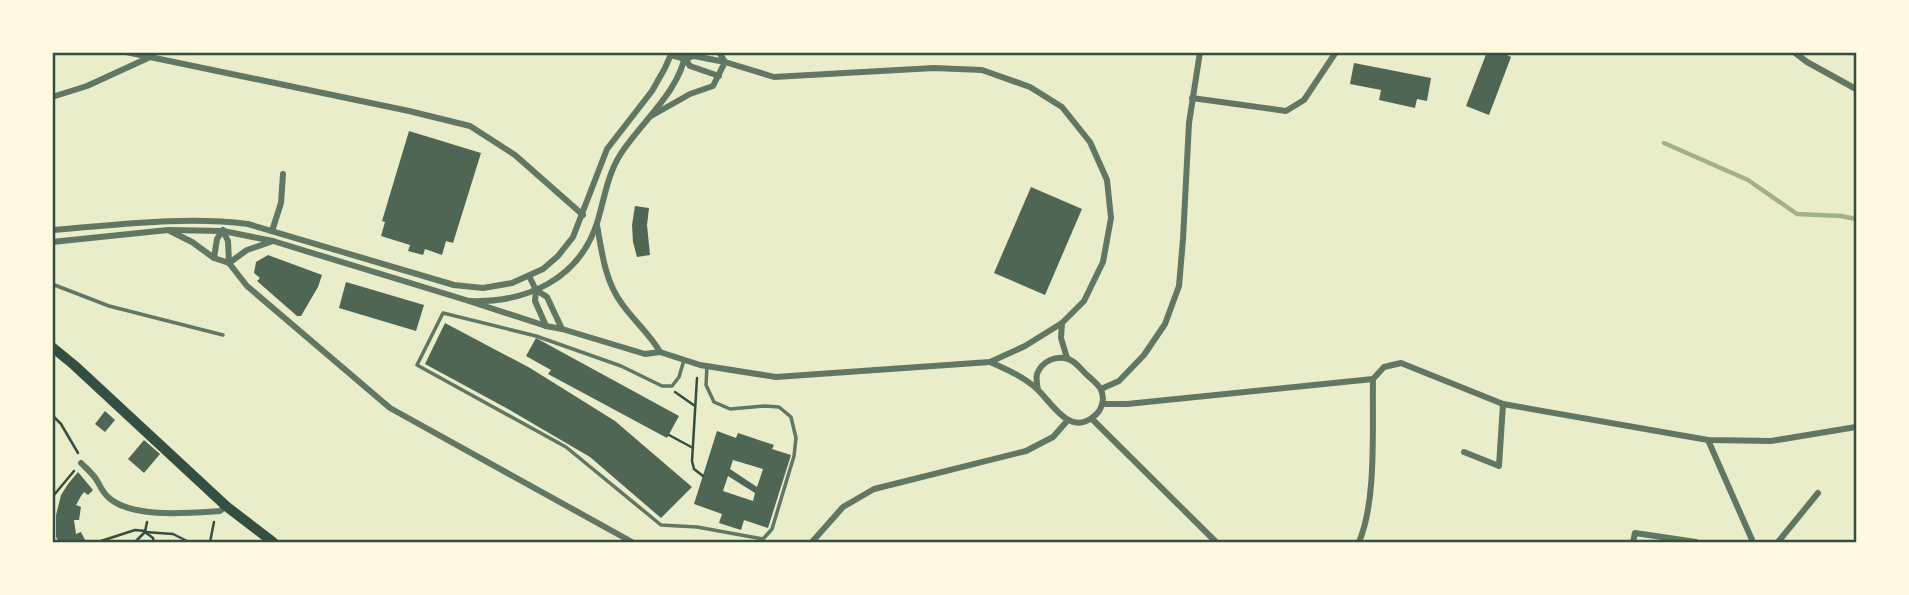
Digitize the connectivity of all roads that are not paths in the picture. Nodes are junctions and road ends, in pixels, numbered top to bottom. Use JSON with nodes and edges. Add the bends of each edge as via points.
{"nodes":[{"id":1,"x":126,"y":52,"type":"edge"},
{"id":2,"x":719,"y":52,"type":"edge"},
{"id":3,"x":726,"y":52,"type":"edge"},
{"id":4,"x":1200,"y":52,"type":"edge"},
{"id":5,"x":1336,"y":52,"type":"edge"},
{"id":6,"x":1794,"y":52,"type":"edge"},
{"id":7,"x":669,"y":53,"type":"edge"},
{"id":8,"x":685,"y":56,"type":"edge"},
{"id":9,"x":148,"y":58,"type":"junction"},
{"id":10,"x":725,"y":62,"type":"junction"},
{"id":11,"x":719,"y":76,"type":"junction"},
{"id":12,"x":1857,"y":89,"type":"edge"},
{"id":13,"x":52,"y":97,"type":"edge"},
{"id":14,"x":1192,"y":98,"type":"junction"},
{"id":15,"x":649,"y":117,"type":"junction"},
{"id":16,"x":283,"y":174,"type":"dead end"},
{"id":17,"x":583,"y":215,"type":"junction"},
{"id":18,"x":223,"y":221,"type":"junction"},
{"id":19,"x":597,"y":223,"type":"junction"},
{"id":20,"x":52,"y":230,"type":"edge"},
{"id":21,"x":168,"y":230,"type":"junction"},
{"id":22,"x":272,"y":230,"type":"junction"},
{"id":23,"x":223,"y":231,"type":"junction"},
{"id":24,"x":273,"y":241,"type":"junction"},
{"id":25,"x":52,"y":242,"type":"edge"},
{"id":26,"x":214,"y":258,"type":"junction"},
{"id":27,"x":229,"y":263,"type":"junction"},
{"id":28,"x":529,"y":276,"type":"junction"},
{"id":29,"x":52,"y":284,"type":"edge"},
{"id":30,"x":536,"y":290,"type":"junction"},
{"id":31,"x":468,"y":301,"type":"junction"},
{"id":32,"x":1062,"y":323,"type":"junction"},
{"id":33,"x":546,"y":326,"type":"junction"},
{"id":34,"x":562,"y":329,"type":"junction"},
{"id":35,"x":223,"y":335,"type":"dead end"},
{"id":36,"x":52,"y":347,"type":"edge"},
{"id":37,"x":660,"y":352,"type":"junction"},
{"id":38,"x":1067,"y":358,"type":"junction"},
{"id":39,"x":684,"y":360,"type":"junction"},
{"id":40,"x":990,"y":362,"type":"junction"},
{"id":41,"x":704,"y":365,"type":"junction"},
{"id":42,"x":1373,"y":379,"type":"junction"},
{"id":43,"x":1101,"y":389,"type":"junction"},
{"id":44,"x":1038,"y":390,"type":"junction"},
{"id":45,"x":1103,"y":404,"type":"junction"},
{"id":46,"x":1503,"y":404,"type":"junction"},
{"id":47,"x":1092,"y":419,"type":"junction"},
{"id":48,"x":1068,"y":420,"type":"junction"},
{"id":49,"x":1857,"y":427,"type":"edge"},
{"id":50,"x":1708,"y":440,"type":"junction"},
{"id":51,"x":1464,"y":452,"type":"dead end"},
{"id":52,"x":78,"y":466,"type":"road end"},
{"id":53,"x":1818,"y":493,"type":"dead end"},
{"id":54,"x":226,"y":506,"type":"junction"},
{"id":55,"x":273,"y":542,"type":"edge"},
{"id":56,"x":632,"y":542,"type":"edge"},
{"id":57,"x":812,"y":542,"type":"edge"},
{"id":58,"x":1216,"y":542,"type":"edge"},
{"id":59,"x":1359,"y":542,"type":"edge"},
{"id":60,"x":1633,"y":542,"type":"edge"},
{"id":61,"x":1696,"y":542,"type":"edge"},
{"id":62,"x":1753,"y":542,"type":"edge"},
{"id":63,"x":1778,"y":542,"type":"edge"}],
"edges":[{"from":1,"to":9,"type":"street"},
{"from":2,"to":10,"type":"street"},
{"from":3,"to":10,"type":"lane"},
{"from":4,"to":14,"type":"street"},
{"from":5,"to":14,"type":"street","via":[[1304,100],[1286,111]]},
{"from":6,"to":12,"type":"street"},
{"from":7,"to":8,"type":"street"},
{"from":7,"to":17,"type":"street","via":[[652,91],[607,149]]},
{"from":8,"to":10,"type":"street"},
{"from":8,"to":11,"type":"street","via":[[690,66]]},
{"from":8,"to":15,"type":"street","via":[[675,82]]},
{"from":9,"to":13,"type":"street"},
{"from":9,"to":17,"type":"street","via":[[470,126],[515,155]]},
{"from":10,"to":11,"type":"street"},
{"from":10,"to":32,"type":"street","via":[[774,77],[934,68],[982,70],[1030,87],[1062,107],[1090,142],[1107,180],[1111,218],[1103,262],[1084,301]]},
{"from":11,"to":15,"type":"street","via":[[713,86]]},
{"from":14,"to":43,"type":"street","via":[[1179,286],[1165,324],[1144,355],[1119,381]]},
{"from":15,"to":19,"type":"street","via":[[619,156]]},
{"from":16,"to":22,"type":"street","via":[[281,203]]},
{"from":17,"to":28,"type":"street","via":[[558,256]]},
{"from":18,"to":20,"type":"street"},
{"from":18,"to":22,"type":"street"},
{"from":18,"to":23,"type":"street"},
{"from":19,"to":30,"type":"street","via":[[568,270]]},
{"from":19,"to":37,"type":"street","via":[[609,281]]},
{"from":21,"to":23,"type":"street"},
{"from":21,"to":25,"type":"street"},
{"from":21,"to":26,"type":"street"},
{"from":22,"to":28,"type":"street","via":[[454,285],[483,288]]},
{"from":23,"to":24,"type":"street"},
{"from":23,"to":26,"type":"street"},
{"from":23,"to":27,"type":"street"},
{"from":24,"to":27,"type":"street","via":[[247,250]]},
{"from":24,"to":31,"type":"street"},
{"from":26,"to":27,"type":"street"},
{"from":27,"to":56,"type":"street","via":[[247,286],[390,408]]},
{"from":28,"to":30,"type":"street"},
{"from":29,"to":35,"type":"lane","via":[[109,306]]},
{"from":30,"to":31,"type":"street","via":[[492,302]]},
{"from":30,"to":33,"type":"street","via":[[535,302]]},
{"from":30,"to":34,"type":"street","via":[[547,297]]},
{"from":31,"to":33,"type":"street"},
{"from":32,"to":38,"type":"street"},
{"from":32,"to":40,"type":"street"},
{"from":33,"to":34,"type":"street"},
{"from":34,"to":37,"type":"street","via":[[645,354]]},
{"from":36,"to":54,"type":"main road"},
{"from":37,"to":39,"type":"street"},
{"from":38,"to":43,"type":"street"},
{"from":38,"to":44,"type":"street","via":[[1052,358],[1042,365],[1036,375]]},
{"from":39,"to":41,"type":"street"},
{"from":39,"to":41,"type":"lane","via":[[680,377],[672,386],[662,386],[536,336],[443,313],[417,365],[566,447],[661,525],[762,540],[772,529],[794,456],[796,438],[790,417],[779,407],[730,409],[714,402],[705,386]]},
{"from":40,"to":41,"type":"street","via":[[776,377]]},
{"from":40,"to":44,"type":"street"},
{"from":42,"to":45,"type":"street"},
{"from":42,"to":46,"type":"street","via":[[1384,367],[1401,363]]},
{"from":42,"to":59,"type":"street","via":[[1372,467],[1366,526]]},
{"from":43,"to":45,"type":"street"},
{"from":44,"to":48,"type":"street"},
{"from":45,"to":47,"type":"street"},
{"from":46,"to":50,"type":"street"},
{"from":46,"to":51,"type":"street","via":[[1499,466]]},
{"from":47,"to":48,"type":"street"},
{"from":47,"to":58,"type":"street"},
{"from":48,"to":57,"type":"street","via":[[1053,437],[1026,451],[874,489],[843,507]]},
{"from":49,"to":50,"type":"street","via":[[1771,441]]},
{"from":50,"to":62,"type":"street"},
{"from":52,"to":54,"type":"street","via":[[124,507],[159,513],[220,511]]},
{"from":53,"to":63,"type":"street"},
{"from":54,"to":55,"type":"main road"},
{"from":60,"to":61,"type":"street","via":[[1635,533]]}]}
